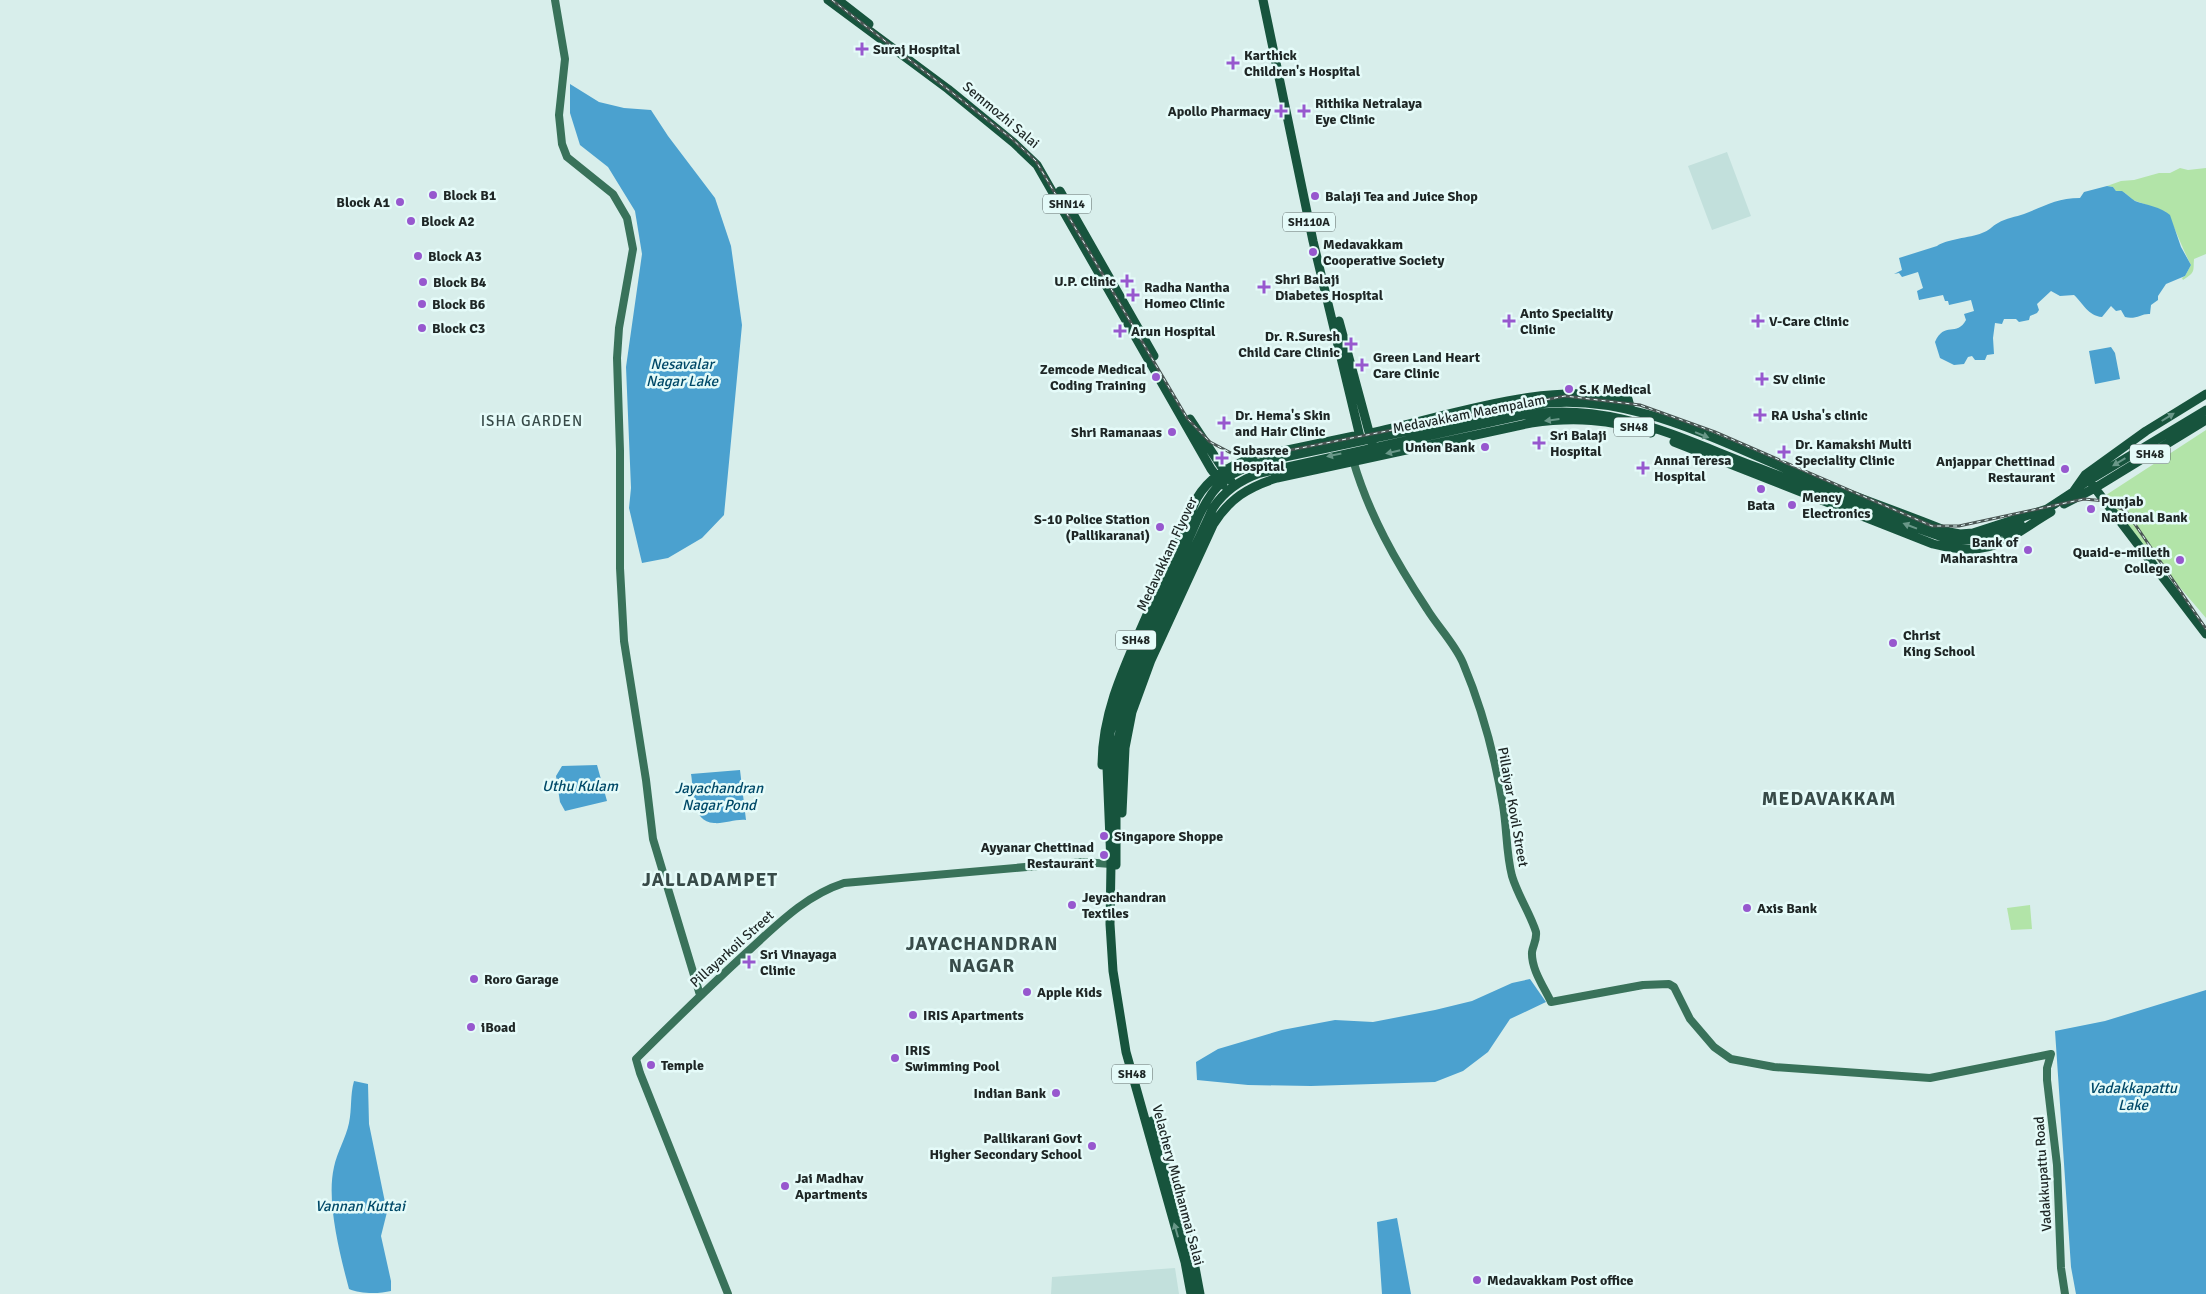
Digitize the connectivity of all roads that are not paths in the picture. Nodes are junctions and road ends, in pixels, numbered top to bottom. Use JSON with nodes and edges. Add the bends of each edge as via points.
{"nodes":[{"id":1,"x":555,"y":0,"type":"edge"},
{"id":2,"x":828,"y":0,"type":"edge"},
{"id":3,"x":838,"y":0,"type":"edge"},
{"id":4,"x":1263,"y":0,"type":"edge"},
{"id":5,"x":1269,"y":0,"type":"edge"},
{"id":6,"x":1016,"y":140,"type":"junction"},
{"id":7,"x":2206,"y":394,"type":"edge"},
{"id":8,"x":1631,"y":410,"type":"junction"},
{"id":9,"x":2206,"y":410,"type":"edge"},
{"id":10,"x":2206,"y":420,"type":"edge"},
{"id":11,"x":1412,"y":424,"type":"junction"},
{"id":12,"x":1370,"y":433,"type":"junction"},
{"id":13,"x":1359,"y":435,"type":"junction"},
{"id":14,"x":1419,"y":446,"type":"junction"},
{"id":15,"x":1281,"y":452,"type":"junction"},
{"id":16,"x":1371,"y":457,"type":"junction"},
{"id":17,"x":1353,"y":460,"type":"junction"},
{"id":18,"x":1219,"y":473,"type":"junction"},
{"id":19,"x":2085,"y":475,"type":"junction"},
{"id":20,"x":1286,"y":476,"type":"junction"},
{"id":21,"x":2094,"y":488,"type":"junction"},
{"id":22,"x":1237,"y":496,"type":"junction"},
{"id":23,"x":2104,"y":501,"type":"junction"},
{"id":24,"x":2061,"y":505,"type":"junction"},
{"id":25,"x":1960,"y":534,"type":"junction"},
{"id":26,"x":1960,"y":550,"type":"junction"},
{"id":27,"x":2206,"y":634,"type":"edge"},
{"id":28,"x":1139,"y":658,"type":"junction"},
{"id":29,"x":1110,"y":817,"type":"junction"},
{"id":30,"x":1117,"y":826,"type":"junction"},
{"id":31,"x":1114,"y":851,"type":"junction"},
{"id":32,"x":1111,"y":864,"type":"junction"},
{"id":33,"x":1114,"y":962,"type":"junction"},
{"id":34,"x":700,"y":995,"type":"junction"},
{"id":35,"x":2051,"y":1054,"type":"joint"},
{"id":36,"x":728,"y":1294,"type":"edge"},
{"id":37,"x":1191,"y":1294,"type":"edge"},
{"id":38,"x":1200,"y":1294,"type":"edge"},
{"id":39,"x":2065,"y":1294,"type":"edge"}],
"edges":[{"from":1,"to":34,"type":"street","via":[[565,59],[559,115],[562,144],[567,157],[613,194],[627,218],[633,249],[618,328],[617,358],[624,641],[652,838]]},
{"from":2,"to":6,"type":"main road","name":"Semmozhi Salai","number":"SHN14"},
{"from":3,"to":6,"type":"main road","name":"Semmozhi Salai","number":"SHN14"},
{"from":4,"to":13,"type":"main road","number":"SH110A","via":[[1313,241]]},
{"from":5,"to":12,"type":"main road","number":"SH110A","via":[[1325,266]]},
{"from":6,"to":18,"type":"main road","name":"Semmozhi Salai","number":"SHN14","via":[[1038,164]]},
{"from":19,"to":7,"type":"main road","number":"SH48","one_way":true,"via":[[2146,431]]},
{"from":8,"to":11,"type":"main road","number":"SH48","via":[[1628,399],[1609,395],[1558,394]]},
{"from":8,"to":25,"type":"main road","number":"SH48","one_way":true,"via":[[1657,417],[1810,479]]},
{"from":8,"to":28,"type":"main road","name":"Medavakkam Flyover","via":[[1595,404],[1552,403],[1266,461],[1242,469],[1216,487],[1204,504]]},
{"from":9,"to":28,"type":"main road","name":"Medavakkam Maempalam","one_way":true,"via":[[2020,523],[1995,535],[1972,540],[1945,538],[1924,531],[1641,423],[1580,411],[1527,414],[1287,466],[1245,479],[1220,498]]},
{"from":10,"to":21,"type":"main road","number":"SH48"},
{"from":11,"to":12,"type":"main road","number":"SH48"},
{"from":11,"to":14,"type":"main road"},
{"from":12,"to":16,"type":"main road","number":"SH110A"},
{"from":13,"to":15,"type":"main road","number":"SH48"},
{"from":13,"to":16,"type":"main road","number":"SH110A"},
{"from":14,"to":16,"type":"main road","number":"SH48","one_way":true},
{"from":26,"to":14,"type":"main road","number":"SH48","one_way":true,"via":[[1933,544],[1650,433],[1606,421],[1550,420]]},
{"from":15,"to":18,"type":"main road","number":"SH48","via":[[1251,459]]},
{"from":15,"to":20,"type":"main road"},
{"from":16,"to":17,"type":"main road","number":"SH48"},
{"from":17,"to":20,"type":"main road","number":"SH48"},
{"from":17,"to":35,"type":"street","name":"Pillaiyar Kovil Street","via":[[1367,502],[1386,543],[1462,661],[1477,701],[1503,806],[1512,877],[1536,932],[1532,952],[1534,965],[1551,1002],[1643,985],[1668,984],[1674,987],[1690,1019],[1714,1047],[1731,1059],[1774,1067],[1930,1078]]},
{"from":18,"to":22,"type":"main road","name":"Semmozhi Salai","number":"SHN14"},
{"from":18,"to":29,"type":"main road","number":"SH48","via":[[1198,498],[1111,702],[1102,747],[1103,799]]},
{"from":19,"to":21,"type":"main road"},
{"from":19,"to":25,"type":"main road","number":"SH48","via":[[2073,492],[2047,509],[1990,529]]},
{"from":20,"to":22,"type":"main road","number":"SH48","via":[[1258,484]]},
{"from":21,"to":23,"type":"main road"},
{"from":21,"to":24,"type":"main road","number":"SH48"},
{"from":22,"to":30,"type":"main road","number":"SH48","via":[[1222,510],[1213,525],[1136,698],[1126,741],[1121,820]]},
{"from":23,"to":24,"type":"main road","via":[[2088,497]]},
{"from":23,"to":27,"type":"main road"},
{"from":24,"to":26,"type":"main road","number":"SH48","via":[[1997,546],[1984,550]]},
{"from":25,"to":26,"type":"main road"},
{"from":28,"to":29,"type":"main road","name":"Medavakkam Flyover","via":[[1120,695],[1110,733],[1107,767]]},
{"from":28,"to":30,"type":"main road","name":"Medavakkam Maempalam","via":[[1117,745]]},
{"from":29,"to":31,"type":"main road"},
{"from":30,"to":31,"type":"main road"},
{"from":31,"to":32,"type":"main road","name":"Velachery Mudhanmai Salai","number":"SH48"},
{"from":31,"to":33,"type":"main road","name":"Velachery Mudhanmai Salai","number":"SH48"},
{"from":32,"to":33,"type":"main road","name":"Velachery Mudhanmai Salai","number":"SH48","via":[[1110,924]]},
{"from":32,"to":34,"type":"street","name":"Pillayarkoil Street","via":[[1083,862],[844,883],[828,888],[783,919]]},
{"from":37,"to":33,"type":"main road","name":"Velachery Mudhanmai Salai","number":"SH48","one_way":true,"via":[[1185,1262],[1126,1052]]},
{"from":33,"to":38,"type":"main road","name":"Velachery Mudhanmai Salai","number":"SH48","via":[[1131,1050],[1194,1262]]},
{"from":34,"to":36,"type":"street","name":"Pillayarkoil Street","via":[[636,1059]]},
{"from":35,"to":39,"type":"street","name":"Vadakkupattu Road","via":[[2047,1080],[2058,1178],[2060,1268]]}]}
